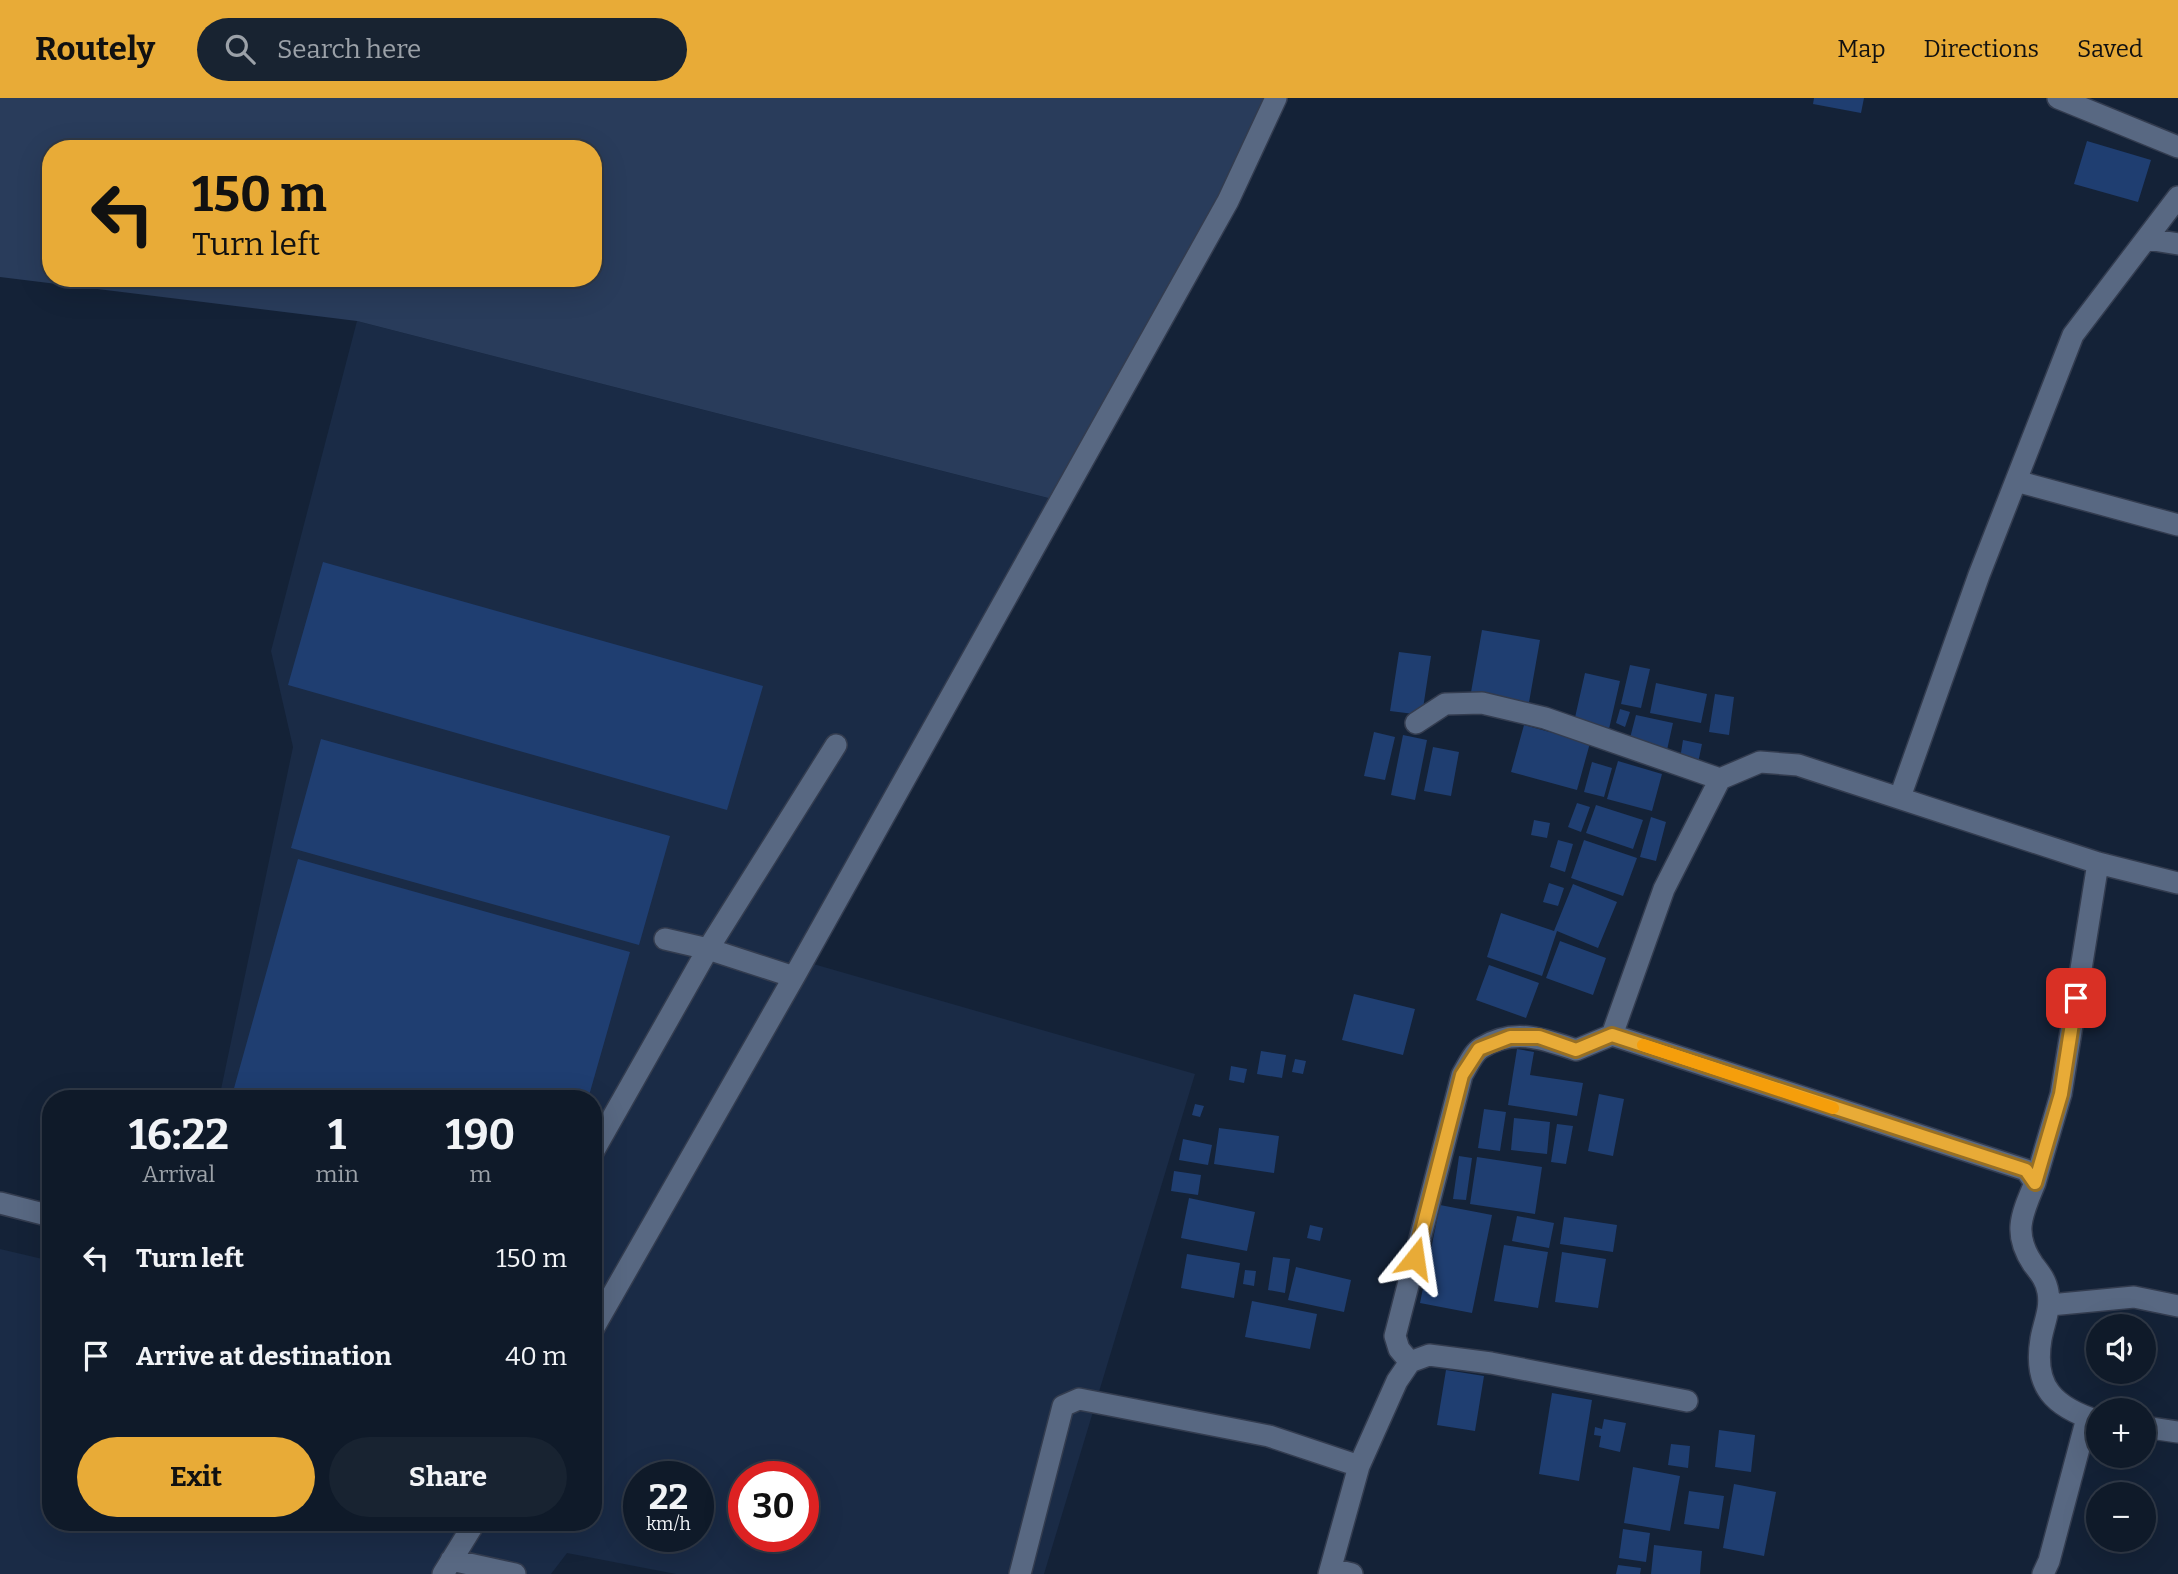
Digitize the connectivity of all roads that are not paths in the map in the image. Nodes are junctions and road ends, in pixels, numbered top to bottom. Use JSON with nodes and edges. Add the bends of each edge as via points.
{"nodes":[{"id":1,"x":1276,"y":98,"type":"edge"},
{"id":2,"x":2058,"y":98,"type":"edge"},
{"id":3,"x":2178,"y":147,"type":"edge"},
{"id":4,"x":2178,"y":197,"type":"edge"},
{"id":5,"x":2147,"y":239,"type":"junction"},
{"id":6,"x":2178,"y":244,"type":"edge"},
{"id":7,"x":2016,"y":481,"type":"junction"},
{"id":8,"x":2178,"y":525,"type":"edge"},
{"id":9,"x":1416,"y":723,"type":"dead end"},
{"id":10,"x":835,"y":745,"type":"dead end"},
{"id":11,"x":1720,"y":779,"type":"junction"},
{"id":12,"x":1900,"y":797,"type":"junction"},
{"id":13,"x":2098,"y":863,"type":"junction"},
{"id":14,"x":2178,"y":883,"type":"edge"},
{"id":15,"x":665,"y":939,"type":"dead end"},
{"id":16,"x":708,"y":949,"type":"junction"},
{"id":17,"x":794,"y":977,"type":"junction"},
{"id":18,"x":1612,"y":1035,"type":"junction"},
{"id":19,"x":602,"y":1136,"type":"edge"},
{"id":20,"x":2035,"y":1183,"type":"junction"},
{"id":21,"x":0,"y":1203,"type":"edge"},
{"id":22,"x":42,"y":1214,"type":"edge"},
{"id":23,"x":2050,"y":1305,"type":"junction"},
{"id":24,"x":2178,"y":1306,"type":"edge"},
{"id":25,"x":602,"y":1313,"type":"edge"},
{"id":26,"x":1410,"y":1362,"type":"junction"},
{"id":27,"x":1687,"y":1401,"type":"dead end"},
{"id":28,"x":2086,"y":1417,"type":"edge"},
{"id":29,"x":2156,"y":1429,"type":"edge"},
{"id":30,"x":2178,"y":1432,"type":"edge"},
{"id":31,"x":2086,"y":1442,"type":"edge"},
{"id":32,"x":1360,"y":1466,"type":"junction"},
{"id":33,"x":469,"y":1531,"type":"edge"},
{"id":34,"x":447,"y":1567,"type":"edge"},
{"id":35,"x":1337,"y":1572,"type":"edge"},
{"id":36,"x":515,"y":1574,"type":"edge"},
{"id":37,"x":1020,"y":1574,"type":"edge"},
{"id":38,"x":2043,"y":1574,"type":"edge"}],
"edges":[{"from":1,"to":17,"type":"street","via":[[1228,201]]},
{"from":2,"to":3,"type":"street"},
{"from":4,"to":5,"type":"street"},
{"from":5,"to":6,"type":"street"},
{"from":5,"to":7,"type":"street","via":[[2073,335]]},
{"from":7,"to":8,"type":"street"},
{"from":7,"to":12,"type":"street"},
{"from":9,"to":11,"type":"street","via":[[1446,704],[1482,703],[1545,718]]},
{"from":10,"to":16,"type":"street"},
{"from":11,"to":12,"type":"street","via":[[1760,762],[1798,765]]},
{"from":11,"to":18,"type":"street","via":[[1664,889]]},
{"from":12,"to":13,"type":"street"},
{"from":13,"to":14,"type":"street"},
{"from":13,"to":20,"type":"street","via":[[2061,1094]]},
{"from":15,"to":16,"type":"street"},
{"from":16,"to":17,"type":"street"},
{"from":16,"to":19,"type":"street"},
{"from":17,"to":25,"type":"street"},
{"from":18,"to":20,"type":"street","via":[[2026,1170]]},
{"from":18,"to":26,"type":"street","via":[[1576,1050],[1539,1037],[1510,1037],[1479,1049],[1462,1075],[1395,1336]]},
{"from":20,"to":23,"type":"street","via":[[2020,1235],[2047,1283]]},
{"from":21,"to":22,"type":"street"},
{"from":23,"to":24,"type":"street","via":[[2134,1297]]},
{"from":23,"to":28,"type":"street","via":[[2039,1367],[2046,1390]]},
{"from":26,"to":27,"type":"street","via":[[1429,1355]]},
{"from":26,"to":32,"type":"street"},
{"from":29,"to":30,"type":"street"},
{"from":31,"to":38,"type":"street"},
{"from":32,"to":35,"type":"street"},
{"from":32,"to":37,"type":"street","via":[[1269,1436],[1079,1399],[1063,1406]]},
{"from":33,"to":34,"type":"street"},
{"from":34,"to":36,"type":"street"}]}
